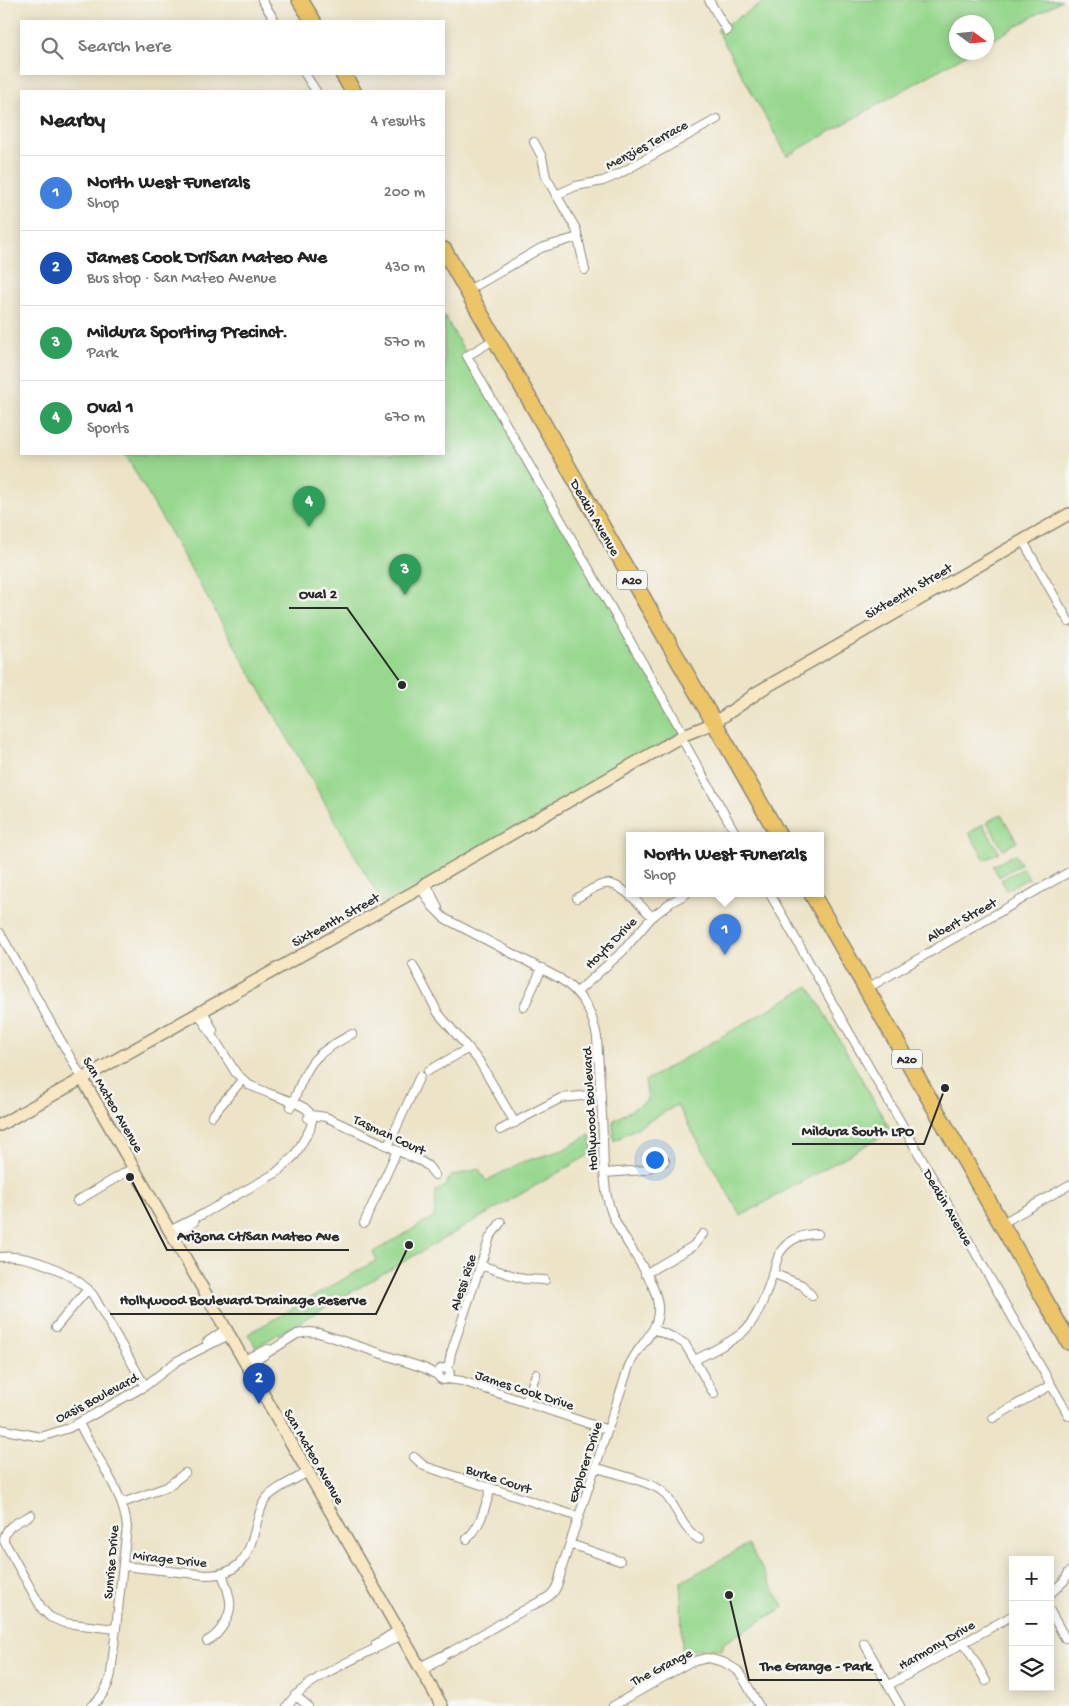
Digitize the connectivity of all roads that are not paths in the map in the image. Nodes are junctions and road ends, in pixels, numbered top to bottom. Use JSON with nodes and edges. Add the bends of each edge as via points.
{"nodes":[{"id":1,"x":262,"y":0,"type":"edge"},
{"id":2,"x":300,"y":0,"type":"edge"},
{"id":3,"x":709,"y":0,"type":"edge"},
{"id":4,"x":274,"y":20,"type":"edge"},
{"id":5,"x":311,"y":20,"type":"edge"},
{"id":6,"x":726,"y":31,"type":"dead end"},
{"id":7,"x":306,"y":75,"type":"edge"},
{"id":8,"x":344,"y":75,"type":"edge"},
{"id":9,"x":315,"y":90,"type":"edge"},
{"id":10,"x":352,"y":90,"type":"edge"},
{"id":11,"x":717,"y":119,"type":"dead end"},
{"id":12,"x":534,"y":142,"type":"dead end"},
{"id":13,"x":556,"y":195,"type":"junction"},
{"id":14,"x":578,"y":237,"type":"junction"},
{"id":15,"x":445,"y":252,"type":"edge"},
{"id":16,"x":585,"y":270,"type":"dead end"},
{"id":17,"x":467,"y":291,"type":"junction"},
{"id":18,"x":495,"y":339,"type":"junction"},
{"id":19,"x":1069,"y":514,"type":"edge"},
{"id":20,"x":1023,"y":540,"type":"junction"},
{"id":21,"x":1069,"y":622,"type":"edge"},
{"id":22,"x":712,"y":719,"type":"junction"},
{"id":23,"x":682,"y":736,"type":"junction"},
{"id":24,"x":735,"y":832,"type":"edge"},
{"id":25,"x":777,"y":832,"type":"edge"},
{"id":26,"x":1069,"y":872,"type":"edge"},
{"id":27,"x":423,"y":885,"type":"junction"},
{"id":28,"x":626,"y":893,"type":"edge"},
{"id":29,"x":630,"y":897,"type":"edge"},
{"id":30,"x":681,"y":897,"type":"edge"},
{"id":31,"x":772,"y":897,"type":"edge"},
{"id":32,"x":814,"y":897,"type":"edge"},
{"id":33,"x":577,"y":898,"type":"dead end"},
{"id":34,"x":652,"y":918,"type":"junction"},
{"id":35,"x":0,"y":933,"type":"edge"},
{"id":36,"x":413,"y":965,"type":"dead end"},
{"id":37,"x":542,"y":968,"type":"junction"},
{"id":38,"x":866,"y":988,"type":"junction"},
{"id":39,"x":577,"y":992,"type":"junction"},
{"id":40,"x":524,"y":1007,"type":"dead end"},
{"id":41,"x":200,"y":1012,"type":"junction"},
{"id":42,"x":352,"y":1034,"type":"dead end"},
{"id":43,"x":468,"y":1048,"type":"junction"},
{"id":44,"x":428,"y":1071,"type":"dead end"},
{"id":45,"x":420,"y":1076,"type":"dead end"},
{"id":46,"x":82,"y":1078,"type":"junction"},
{"id":47,"x":242,"y":1080,"type":"junction"},
{"id":48,"x":601,"y":1094,"type":"junction"},
{"id":49,"x":292,"y":1104,"type":"junction"},
{"id":50,"x":212,"y":1116,"type":"dead end"},
{"id":51,"x":310,"y":1118,"type":"junction"},
{"id":52,"x":515,"y":1123,"type":"junction"},
{"id":53,"x":0,"y":1125,"type":"edge"},
{"id":54,"x":500,"y":1130,"type":"dead end"},
{"id":55,"x":388,"y":1146,"type":"junction"},
{"id":56,"x":397,"y":1150,"type":"junction"},
{"id":57,"x":665,"y":1161,"type":"dead end"},
{"id":58,"x":133,"y":1168,"type":"junction"},
{"id":59,"x":604,"y":1173,"type":"junction"},
{"id":60,"x":435,"y":1174,"type":"dead end"},
{"id":61,"x":1069,"y":1186,"type":"edge"},
{"id":62,"x":77,"y":1201,"type":"dead end"},
{"id":63,"x":501,"y":1222,"type":"dead end"},
{"id":64,"x":364,"y":1223,"type":"dead end"},
{"id":65,"x":1002,"y":1224,"type":"junction"},
{"id":66,"x":170,"y":1233,"type":"junction"},
{"id":67,"x":702,"y":1234,"type":"dead end"},
{"id":68,"x":818,"y":1234,"type":"dead end"},
{"id":69,"x":0,"y":1257,"type":"edge"},
{"id":70,"x":480,"y":1265,"type":"junction"},
{"id":71,"x":772,"y":1273,"type":"junction"},
{"id":72,"x":645,"y":1274,"type":"junction"},
{"id":73,"x":545,"y":1280,"type":"dead end"},
{"id":74,"x":88,"y":1289,"type":"junction"},
{"id":75,"x":812,"y":1296,"type":"dead end"},
{"id":76,"x":56,"y":1327,"type":"dead end"},
{"id":77,"x":654,"y":1329,"type":"junction"},
{"id":78,"x":228,"y":1332,"type":"junction"},
{"id":79,"x":1069,"y":1342,"type":"edge"},
{"id":80,"x":695,"y":1360,"type":"junction"},
{"id":81,"x":245,"y":1363,"type":"junction"},
{"id":82,"x":629,"y":1366,"type":"joint"},
{"id":83,"x":444,"y":1373,"type":"junction"},
{"id":84,"x":536,"y":1374,"type":"dead end"},
{"id":85,"x":1051,"y":1385,"type":"junction"},
{"id":86,"x":145,"y":1386,"type":"junction"},
{"id":87,"x":714,"y":1394,"type":"dead end"},
{"id":88,"x":526,"y":1402,"type":"junction"},
{"id":89,"x":1069,"y":1416,"type":"edge"},
{"id":90,"x":993,"y":1418,"type":"dead end"},
{"id":91,"x":79,"y":1423,"type":"junction"},
{"id":92,"x":0,"y":1429,"type":"edge"},
{"id":93,"x":608,"y":1430,"type":"junction"},
{"id":94,"x":414,"y":1457,"type":"dead end"},
{"id":95,"x":596,"y":1467,"type":"junction"},
{"id":96,"x":308,"y":1472,"type":"junction"},
{"id":97,"x":185,"y":1473,"type":"dead end"},
{"id":98,"x":491,"y":1488,"type":"junction"},
{"id":99,"x":122,"y":1503,"type":"junction"},
{"id":100,"x":32,"y":1515,"type":"dead end"},
{"id":101,"x":579,"y":1517,"type":"junction"},
{"id":102,"x":699,"y":1539,"type":"dead end"},
{"id":103,"x":467,"y":1540,"type":"dead end"},
{"id":104,"x":570,"y":1544,"type":"junction"},
{"id":105,"x":620,"y":1561,"type":"dead end"},
{"id":106,"x":124,"y":1566,"type":"junction"},
{"id":107,"x":1069,"y":1572,"type":"edge"},
{"id":108,"x":222,"y":1573,"type":"junction"},
{"id":109,"x":1054,"y":1590,"type":"edge"},
{"id":110,"x":1009,"y":1617,"type":"edge"},
{"id":111,"x":1054,"y":1617,"type":"edge"},
{"id":112,"x":116,"y":1629,"type":"junction"},
{"id":113,"x":399,"y":1632,"type":"junction"},
{"id":114,"x":1065,"y":1638,"type":"dead end"},
{"id":115,"x":207,"y":1641,"type":"dead end"},
{"id":116,"x":964,"y":1642,"type":"junction"},
{"id":117,"x":864,"y":1643,"type":"dead end"},
{"id":118,"x":421,"y":1669,"type":"junction"},
{"id":119,"x":986,"y":1681,"type":"dead end"},
{"id":120,"x":889,"y":1686,"type":"junction"},
{"id":121,"x":295,"y":1696,"type":"junction"},
{"id":122,"x":91,"y":1706,"type":"edge"},
{"id":123,"x":287,"y":1706,"type":"edge"},
{"id":124,"x":308,"y":1706,"type":"edge"},
{"id":125,"x":442,"y":1706,"type":"edge"},
{"id":126,"x":613,"y":1706,"type":"edge"},
{"id":127,"x":759,"y":1706,"type":"edge"},
{"id":128,"x":900,"y":1706,"type":"edge"}],
"edges":[{"from":1,"to":4,"type":"street"},
{"from":2,"to":5,"type":"highway"},
{"from":3,"to":6,"type":"street"},
{"from":7,"to":9,"type":"street"},
{"from":8,"to":10,"type":"highway"},
{"from":11,"to":13,"type":"street","name":"Menzies Terrace","via":[[619,174]]},
{"from":12,"to":13,"type":"street"},
{"from":13,"to":14,"type":"street"},
{"from":14,"to":16,"type":"street"},
{"from":14,"to":17,"type":"street","via":[[541,248]]},
{"from":15,"to":17,"type":"highway","name":"Deakin Avenue","number":"A20"},
{"from":17,"to":18,"type":"highway","name":"Deakin Avenue","number":"A20"},
{"from":18,"to":22,"type":"highway","name":"Deakin Avenue","number":"A20"},
{"from":18,"to":23,"type":"street","via":[[467,356]]},
{"from":19,"to":20,"type":"street","name":"Sixteenth Street"},
{"from":20,"to":21,"type":"street"},
{"from":20,"to":22,"type":"street","name":"Sixteenth Street"},
{"from":22,"to":23,"type":"street","name":"Sixteenth Street"},
{"from":22,"to":25,"type":"highway","name":"Deakin Avenue","number":"A20"},
{"from":23,"to":24,"type":"street"},
{"from":23,"to":27,"type":"street","name":"Sixteenth Street"},
{"from":26,"to":38,"type":"street","name":"Albert Street"},
{"from":27,"to":37,"type":"street","name":"Hollywood Boulevard","via":[[441,915],[449,921]]},
{"from":27,"to":41,"type":"street","name":"Sixteenth Street"},
{"from":28,"to":33,"type":"street","via":[[612,884],[600,885]]},
{"from":29,"to":34,"type":"street"},
{"from":30,"to":34,"type":"street","name":"Hoyts Drive"},
{"from":31,"to":85,"type":"street","name":"Deakin Avenue"},
{"from":32,"to":38,"type":"highway","number":"A20"},
{"from":34,"to":39,"type":"street","name":"Hoyts Drive","via":[[623,951]]},
{"from":35,"to":46,"type":"street","name":"San Mateo Avenue"},
{"from":36,"to":43,"type":"street","via":[[438,1013]]},
{"from":37,"to":39,"type":"street","name":"Hollywood Boulevard"},
{"from":37,"to":40,"type":"street"},
{"from":38,"to":65,"type":"highway","number":"A20"},
{"from":39,"to":48,"type":"street","name":"Hollywood Boulevard","via":[[596,1027]]},
{"from":41,"to":46,"type":"street","name":"Sixteenth Street"},
{"from":41,"to":47,"type":"street","name":"Tasman Court"},
{"from":42,"to":49,"type":"street","via":[[315,1058]]},
{"from":43,"to":44,"type":"street"},
{"from":43,"to":52,"type":"street","via":[[483,1067]]},
{"from":45,"to":55,"type":"street"},
{"from":46,"to":53,"type":"street","name":"Sixteenth Street"},
{"from":46,"to":58,"type":"street","name":"San Mateo Avenue"},
{"from":47,"to":49,"type":"street","name":"Tasman Court"},
{"from":47,"to":50,"type":"street"},
{"from":48,"to":52,"type":"street","via":[[561,1098]]},
{"from":48,"to":59,"type":"street","name":"Hollywood Boulevard"},
{"from":49,"to":51,"type":"street","name":"Tasman Court"},
{"from":51,"to":55,"type":"street","name":"Tasman Court","via":[[323,1116]]},
{"from":51,"to":66,"type":"street","via":[[310,1129],[289,1162]]},
{"from":52,"to":54,"type":"street"},
{"from":55,"to":56,"type":"street","name":"Tasman Court"},
{"from":56,"to":60,"type":"street","name":"Tasman Court","via":[[422,1162]]},
{"from":56,"to":64,"type":"street"},
{"from":57,"to":59,"type":"street","via":[[644,1170]]},
{"from":58,"to":62,"type":"street"},
{"from":58,"to":66,"type":"street","name":"San Mateo Avenue"},
{"from":59,"to":72,"type":"street","name":"Hollywood Boulevard","via":[[611,1211]]},
{"from":61,"to":65,"type":"street"},
{"from":63,"to":70,"type":"street","name":"Alessi Rise","via":[[490,1237]]},
{"from":65,"to":79,"type":"highway","number":"A20"},
{"from":66,"to":78,"type":"street","name":"San Mateo Avenue"},
{"from":67,"to":72,"type":"street","via":[[693,1246]]},
{"from":68,"to":71,"type":"street","via":[[801,1236],[788,1243],[779,1254]]},
{"from":69,"to":74,"type":"street","via":[[21,1257],[38,1262],[77,1280]]},
{"from":70,"to":73,"type":"street","via":[[524,1279]]},
{"from":70,"to":83,"type":"street","name":"Alessi Rise"},
{"from":71,"to":75,"type":"street","via":[[802,1285]]},
{"from":71,"to":80,"type":"street","via":[[748,1327]]},
{"from":72,"to":77,"type":"street","name":"Hollywood Boulevard","via":[[658,1306]]},
{"from":74,"to":76,"type":"street"},
{"from":74,"to":86,"type":"street"},
{"from":77,"to":80,"type":"street","via":[[685,1344]]},
{"from":77,"to":82,"type":"street","name":"Hollywood Boulevard"},
{"from":78,"to":81,"type":"street","name":"San Mateo Avenue"},
{"from":78,"to":86,"type":"street","name":"Oasis Boulevard","via":[[171,1365]]},
{"from":80,"to":87,"type":"street"},
{"from":81,"to":83,"type":"street","name":"James Cook Drive","via":[[297,1334],[313,1332]]},
{"from":81,"to":96,"type":"street","name":"San Mateo Avenue"},
{"from":82,"to":93,"type":"street","name":"Explorer Drive"},
{"from":83,"to":88,"type":"street","name":"James Cook Drive"},
{"from":84,"to":88,"type":"street"},
{"from":85,"to":89,"type":"street","name":"Deakin Avenue"},
{"from":85,"to":90,"type":"street"},
{"from":86,"to":91,"type":"street","name":"Oasis Boulevard"},
{"from":88,"to":93,"type":"street","name":"James Cook Drive"},
{"from":91,"to":92,"type":"street","name":"Oasis Boulevard","via":[[41,1437]]},
{"from":91,"to":99,"type":"street","name":"Sunrise Drive"},
{"from":93,"to":95,"type":"street","name":"Explorer Drive"},
{"from":94,"to":98,"type":"street","name":"Burke Court","via":[[424,1466]]},
{"from":95,"to":101,"type":"street","name":"Explorer Drive"},
{"from":95,"to":102,"type":"street","via":[[660,1489],[685,1527]]},
{"from":96,"to":108,"type":"street","name":"Mirage Drive","via":[[266,1498],[249,1552],[236,1567]]},
{"from":96,"to":113,"type":"street","name":"San Mateo Avenue"},
{"from":97,"to":99,"type":"street","via":[[167,1487]]},
{"from":98,"to":101,"type":"street","name":"Burke Court"},
{"from":98,"to":103,"type":"street","via":[[476,1530]]},
{"from":99,"to":106,"type":"street","name":"Sunrise Drive","via":[[127,1528]]},
{"from":100,"to":112,"type":"street","via":[[9,1527],[4,1541],[46,1614],[59,1622]]},
{"from":101,"to":104,"type":"street","name":"Explorer Drive"},
{"from":104,"to":105,"type":"street"},
{"from":104,"to":118,"type":"street","name":"Explorer Drive","via":[[550,1590],[533,1605]]},
{"from":106,"to":108,"type":"street","name":"Mirage Drive","via":[[206,1575]]},
{"from":106,"to":112,"type":"street","name":"Sunrise Drive"},
{"from":107,"to":109,"type":"street"},
{"from":108,"to":115,"type":"street","via":[[231,1609],[221,1629]]},
{"from":110,"to":116,"type":"street","name":"Harmony Drive"},
{"from":111,"to":114,"type":"street"},
{"from":112,"to":122,"type":"street","name":"Sunrise Drive","via":[[109,1682],[101,1697]]},
{"from":113,"to":118,"type":"street","name":"San Mateo Avenue"},
{"from":113,"to":121,"type":"street"},
{"from":116,"to":119,"type":"street"},
{"from":116,"to":120,"type":"street","name":"Harmony Drive"},
{"from":117,"to":120,"type":"street","name":"Harmony Drive"},
{"from":118,"to":125,"type":"street","name":"San Mateo Avenue"},
{"from":120,"to":128,"type":"street"},
{"from":121,"to":123,"type":"street"},
{"from":121,"to":124,"type":"street"},
{"from":126,"to":127,"type":"street","name":"The Grange","via":[[690,1662],[708,1658],[737,1670]]}]}
